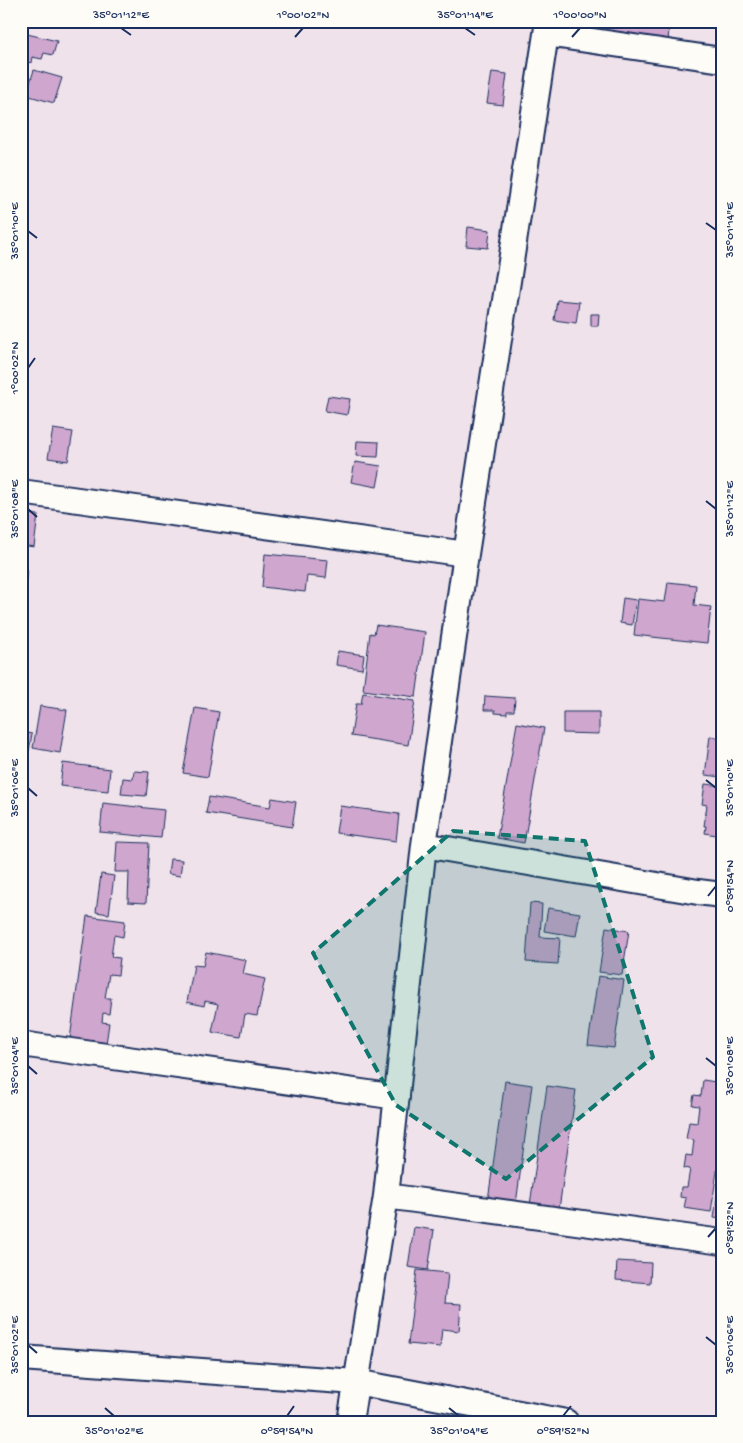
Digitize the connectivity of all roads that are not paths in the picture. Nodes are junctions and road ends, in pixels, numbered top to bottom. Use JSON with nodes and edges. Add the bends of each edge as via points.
{"nodes":[{"id":1,"x":547,"y":27,"type":"edge"},
{"id":2,"x":722,"y":60,"type":"edge"},
{"id":3,"x":21,"y":492,"type":"edge"},
{"id":4,"x":466,"y":554,"type":"junction"},
{"id":5,"x":424,"y":845,"type":"junction"},
{"id":6,"x":722,"y":895,"type":"edge"},
{"id":7,"x":21,"y":1044,"type":"edge"},
{"id":8,"x":397,"y":1097,"type":"junction"},
{"id":9,"x":386,"y":1196,"type":"junction"},
{"id":10,"x":722,"y":1242,"type":"edge"},
{"id":11,"x":21,"y":1358,"type":"edge"},
{"id":12,"x":356,"y":1382,"type":"junction"},
{"id":13,"x":350,"y":1422,"type":"edge"},
{"id":14,"x":566,"y":1422,"type":"edge"}],
"edges":[{"from":1,"to":2,"type":"street"},
{"from":1,"to":4,"type":"street"},
{"from":3,"to":4,"type":"street"},
{"from":4,"to":5,"type":"street"},
{"from":5,"to":6,"type":"street"},
{"from":5,"to":8,"type":"street"},
{"from":7,"to":8,"type":"street"},
{"from":8,"to":9,"type":"street"},
{"from":9,"to":10,"type":"street"},
{"from":9,"to":12,"type":"street"},
{"from":11,"to":12,"type":"street"},
{"from":12,"to":13,"type":"street"},
{"from":12,"to":14,"type":"street"}]}
